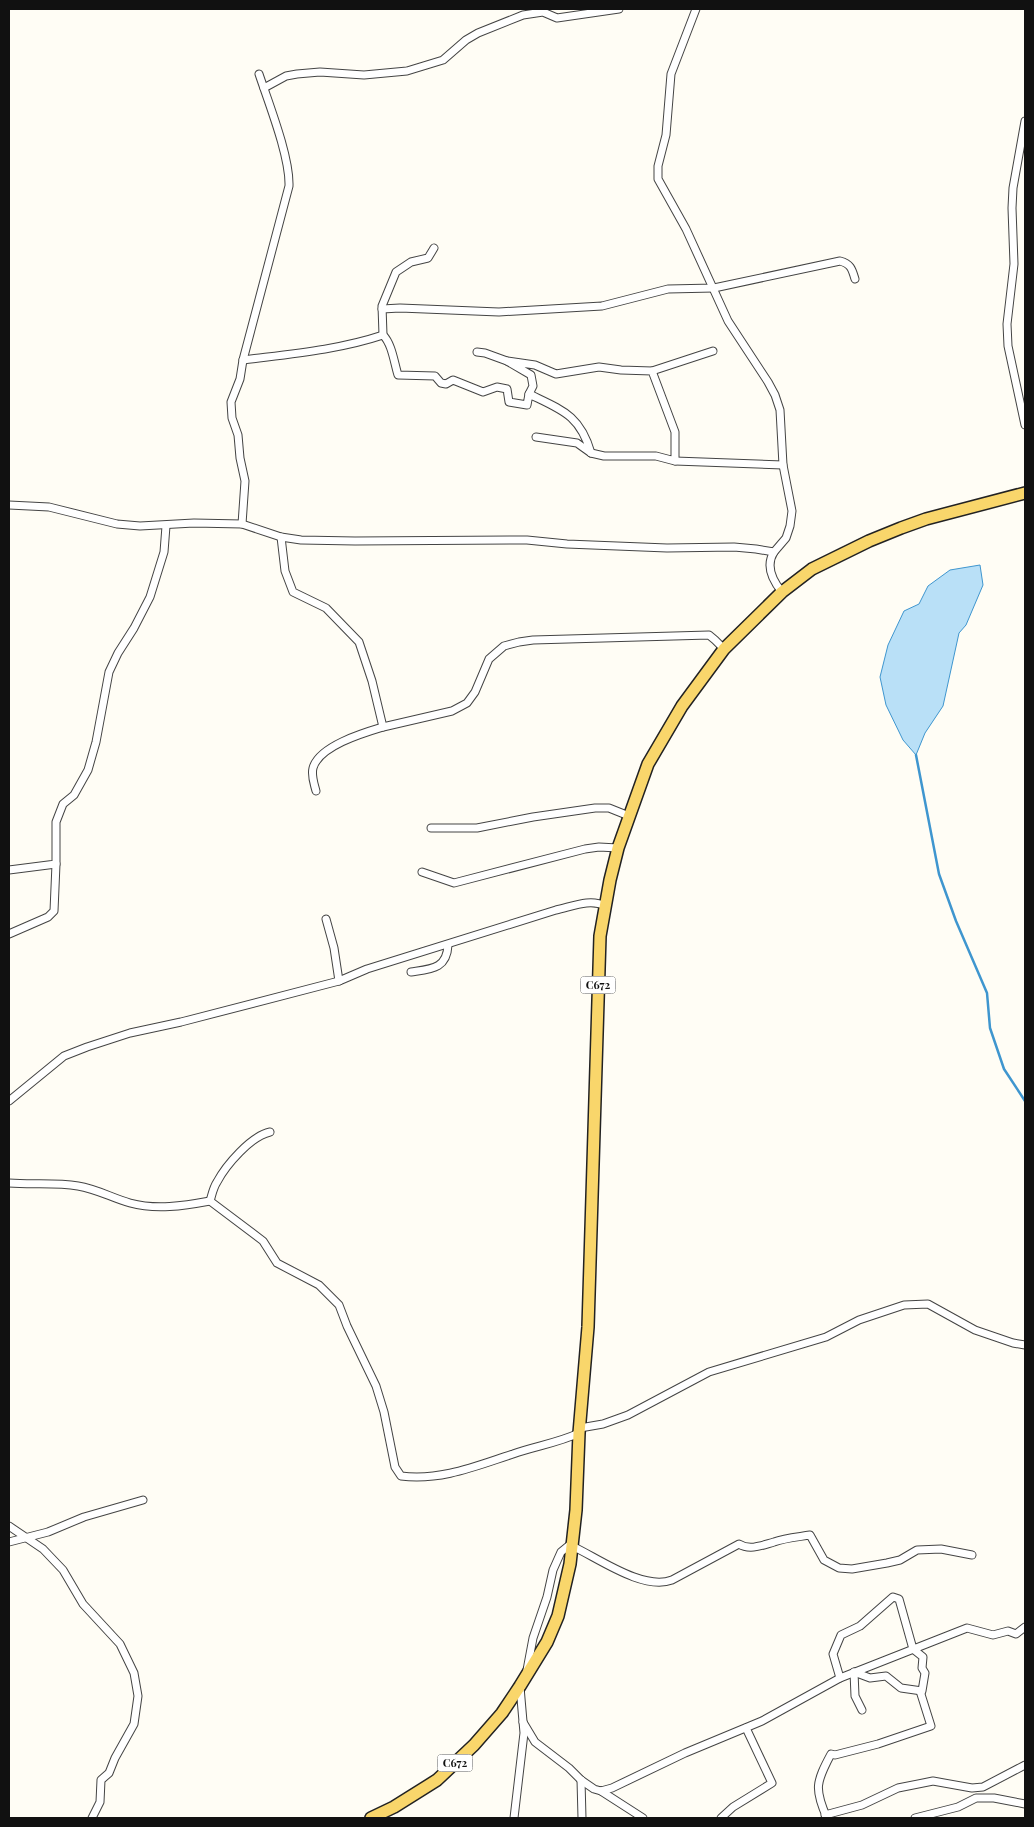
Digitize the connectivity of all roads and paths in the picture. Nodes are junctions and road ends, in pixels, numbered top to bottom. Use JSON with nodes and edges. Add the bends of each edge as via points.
{"nodes":[{"id":1,"x":619,"y":9,"type":"edge"},
{"id":2,"x":696,"y":9,"type":"edge"},
{"id":3,"x":259,"y":74,"type":"dead end"},
{"id":4,"x":264,"y":88,"type":"junction"},
{"id":5,"x":1025,"y":120,"type":"edge"},
{"id":6,"x":434,"y":248,"type":"dead end"},
{"id":7,"x":855,"y":279,"type":"dead end"},
{"id":8,"x":714,"y":288,"type":"junction"},
{"id":9,"x":382,"y":309,"type":"junction"},
{"id":10,"x":383,"y":335,"type":"junction"},
{"id":11,"x":713,"y":351,"type":"dead end"},
{"id":12,"x":477,"y":352,"type":"dead end"},
{"id":13,"x":243,"y":360,"type":"junction"},
{"id":14,"x":507,"y":361,"type":"junction"},
{"id":15,"x":652,"y":371,"type":"junction"},
{"id":16,"x":529,"y":394,"type":"junction"},
{"id":17,"x":1025,"y":425,"type":"edge"},
{"id":18,"x":536,"y":437,"type":"dead end"},
{"id":19,"x":591,"y":453,"type":"junction"},
{"id":20,"x":675,"y":461,"type":"junction"},
{"id":21,"x":783,"y":465,"type":"junction"},
{"id":22,"x":1025,"y":493,"type":"edge"},
{"id":23,"x":9,"y":504,"type":"edge"},
{"id":24,"x":242,"y":524,"type":"junction"},
{"id":25,"x":166,"y":526,"type":"junction"},
{"id":26,"x":281,"y":537,"type":"junction"},
{"id":27,"x":774,"y":552,"type":"junction"},
{"id":28,"x":782,"y":592,"type":"junction"},
{"id":29,"x":724,"y":649,"type":"junction"},
{"id":30,"x":383,"y":727,"type":"junction"},
{"id":31,"x":316,"y":791,"type":"dead end"},
{"id":32,"x":629,"y":816,"type":"junction"},
{"id":33,"x":431,"y":828,"type":"dead end"},
{"id":34,"x":618,"y":848,"type":"junction"},
{"id":35,"x":56,"y":864,"type":"junction"},
{"id":36,"x":9,"y":870,"type":"edge"},
{"id":37,"x":422,"y":872,"type":"dead end"},
{"id":38,"x":605,"y":906,"type":"junction"},
{"id":39,"x":326,"y":919,"type":"dead end"},
{"id":40,"x":9,"y":934,"type":"edge"},
{"id":41,"x":448,"y":945,"type":"junction"},
{"id":42,"x":411,"y":972,"type":"dead end"},
{"id":43,"x":339,"y":981,"type":"junction"},
{"id":44,"x":9,"y":1101,"type":"edge"},
{"id":45,"x":270,"y":1132,"type":"dead end"},
{"id":46,"x":9,"y":1183,"type":"edge"},
{"id":47,"x":210,"y":1201,"type":"junction"},
{"id":48,"x":1025,"y":1345,"type":"edge"},
{"id":49,"x":580,"y":1430,"type":"junction"},
{"id":50,"x":143,"y":1500,"type":"dead end"},
{"id":51,"x":9,"y":1526,"type":"edge"},
{"id":52,"x":24,"y":1538,"type":"junction"},
{"id":53,"x":9,"y":1542,"type":"edge"},
{"id":54,"x":572,"y":1544,"type":"junction"},
{"id":55,"x":972,"y":1555,"type":"dead end"},
{"id":56,"x":1025,"y":1627,"type":"edge"},
{"id":57,"x":913,"y":1649,"type":"junction"},
{"id":58,"x":854,"y":1672,"type":"junction"},
{"id":59,"x":840,"y":1678,"type":"junction"},
{"id":60,"x":523,"y":1682,"type":"junction"},
{"id":61,"x":920,"y":1691,"type":"junction"},
{"id":62,"x":862,"y":1710,"type":"dead end"},
{"id":63,"x":524,"y":1722,"type":"junction"},
{"id":64,"x":746,"y":1728,"type":"junction"},
{"id":65,"x":1025,"y":1765,"type":"edge"},
{"id":66,"x":581,"y":1780,"type":"junction"},
{"id":67,"x":601,"y":1791,"type":"junction"},
{"id":68,"x":1025,"y":1804,"type":"edge"},
{"id":69,"x":826,"y":1817,"type":"edge"},
{"id":70,"x":92,"y":1818,"type":"edge"},
{"id":71,"x":371,"y":1818,"type":"edge"},
{"id":72,"x":514,"y":1818,"type":"edge"},
{"id":73,"x":582,"y":1818,"type":"edge"},
{"id":74,"x":643,"y":1818,"type":"edge"},
{"id":75,"x":721,"y":1818,"type":"edge"},
{"id":76,"x":915,"y":1818,"type":"edge"}],
"edges":[{"from":1,"to":4,"type":"street","via":[[556,18],[543,12],[523,15],[478,33],[443,60],[407,71],[364,75],[297,74]]},
{"from":2,"to":8,"type":"street","via":[[670,74],[666,135],[658,179],[678,212]]},
{"from":3,"to":4,"type":"street"},
{"from":4,"to":13,"type":"street","via":[[286,164],[288,186]]},
{"from":5,"to":17,"type":"street","via":[[1012,208],[1014,264],[1007,324],[1008,346]]},
{"from":6,"to":9,"type":"street","via":[[428,258],[411,262],[396,272]]},
{"from":7,"to":8,"type":"street","via":[[852,268],[840,261]]},
{"from":8,"to":9,"type":"street","via":[[668,289],[602,306],[575,308],[499,312]]},
{"from":8,"to":21,"type":"street","via":[[728,321],[775,395],[780,410]]},
{"from":9,"to":10,"type":"street"},
{"from":10,"to":13,"type":"street","via":[[325,349]]},
{"from":10,"to":16,"type":"street","via":[[398,375],[434,376],[441,383],[453,380],[483,392],[497,387],[507,389],[509,402],[527,405]]},
{"from":11,"to":15,"type":"street"},
{"from":12,"to":14,"type":"street"},
{"from":13,"to":24,"type":"street","via":[[231,408],[245,481]]},
{"from":14,"to":15,"type":"street","via":[[535,364],[556,374],[599,367]]},
{"from":14,"to":16,"type":"street","via":[[531,375],[533,386]]},
{"from":15,"to":20,"type":"street","via":[[674,432]]},
{"from":16,"to":19,"type":"street","via":[[575,419]]},
{"from":18,"to":19,"type":"street","via":[[577,443]]},
{"from":19,"to":20,"type":"street","via":[[656,456]]},
{"from":20,"to":21,"type":"street"},
{"from":21,"to":27,"type":"street","via":[[791,521],[786,538]]},
{"from":22,"to":28,"type":"main road","number":"C672","via":[[926,519],[869,541],[812,569]]},
{"from":23,"to":25,"type":"street","via":[[58,509],[117,524]]},
{"from":24,"to":25,"type":"street"},
{"from":24,"to":26,"type":"street"},
{"from":25,"to":35,"type":"street","via":[[164,552],[150,597],[109,672],[88,770],[58,815]]},
{"from":26,"to":27,"type":"street","via":[[355,541],[527,540],[667,548],[734,547]]},
{"from":26,"to":30,"type":"street","via":[[285,571],[293,592],[326,608],[359,642]]},
{"from":27,"to":28,"type":"street","via":[[769,562],[771,574]]},
{"from":28,"to":29,"type":"main road","number":"C672"},
{"from":29,"to":30,"type":"street","via":[[708,636],[511,643],[489,659],[476,692],[467,703],[452,711]]},
{"from":29,"to":32,"type":"main road","number":"C672","via":[[682,706],[648,764]]},
{"from":30,"to":31,"type":"street","via":[[325,751],[313,766]]},
{"from":32,"to":33,"type":"street","via":[[609,808],[596,808],[477,828]]},
{"from":32,"to":34,"type":"main road","number":"C672"},
{"from":34,"to":37,"type":"street","via":[[585,849],[454,883]]},
{"from":34,"to":38,"type":"main road","number":"C672"},
{"from":35,"to":36,"type":"street"},
{"from":35,"to":40,"type":"street","via":[[54,911],[48,917]]},
{"from":38,"to":41,"type":"street","via":[[600,903],[577,905]]},
{"from":38,"to":49,"type":"main road","number":"C672","via":[[600,936],[588,1327]]},
{"from":39,"to":43,"type":"street"},
{"from":41,"to":42,"type":"street","via":[[448,952],[440,965]]},
{"from":41,"to":43,"type":"street","via":[[367,969]]},
{"from":43,"to":44,"type":"street","via":[[86,1047],[64,1056]]},
{"from":45,"to":47,"type":"street","via":[[251,1141],[230,1165],[216,1184]]},
{"from":46,"to":47,"type":"street","via":[[78,1186],[153,1207]]},
{"from":47,"to":49,"type":"street","via":[[263,1241],[277,1263],[319,1285],[339,1305],[376,1386],[395,1467],[401,1476],[422,1477],[466,1470],[564,1440]]},
{"from":48,"to":49,"type":"street","via":[[975,1330],[928,1304],[904,1305],[859,1320],[826,1337],[709,1372],[628,1415]]},
{"from":49,"to":54,"type":"main road","number":"C672"},
{"from":50,"to":52,"type":"street"},
{"from":51,"to":52,"type":"street"},
{"from":52,"to":53,"type":"street"},
{"from":52,"to":70,"type":"street","via":[[43,1549],[62,1570],[83,1604],[120,1644],[136,1680],[138,1696],[134,1724],[109,1773],[101,1780],[100,1802]]},
{"from":54,"to":55,"type":"street","via":[[618,1570],[660,1583],[672,1580],[739,1544],[766,1546],[810,1535],[824,1560],[839,1568],[887,1563],[917,1550],[941,1549]]},
{"from":54,"to":60,"type":"main road","number":"C672","via":[[558,1616]]},
{"from":54,"to":60,"type":"street","via":[[561,1552],[553,1570]]},
{"from":56,"to":57,"type":"street","via":[[1016,1634],[1008,1631],[993,1635],[967,1628]]},
{"from":57,"to":58,"type":"street"},
{"from":57,"to":59,"type":"street","via":[[899,1599],[892,1598],[860,1626],[841,1635],[833,1654]]},
{"from":57,"to":61,"type":"street","via":[[923,1657],[925,1673]]},
{"from":58,"to":59,"type":"street"},
{"from":58,"to":61,"type":"street","via":[[870,1678],[886,1676],[901,1688]]},
{"from":58,"to":62,"type":"street","via":[[855,1696]]},
{"from":59,"to":64,"type":"street"},
{"from":60,"to":63,"type":"street"},
{"from":60,"to":71,"type":"main road","number":"C672","via":[[483,1735],[437,1780]]},
{"from":61,"to":69,"type":"street","via":[[931,1726],[878,1744],[831,1754],[817,1788]]},
{"from":63,"to":66,"type":"street","via":[[535,1742]]},
{"from":63,"to":72,"type":"street"},
{"from":64,"to":67,"type":"street"},
{"from":64,"to":75,"type":"street","via":[[772,1783]]},
{"from":65,"to":69,"type":"street","via":[[983,1787],[972,1788],[933,1780],[898,1788]]},
{"from":66,"to":67,"type":"street"},
{"from":66,"to":73,"type":"street"},
{"from":67,"to":74,"type":"street"},
{"from":68,"to":76,"type":"street","via":[[976,1798],[958,1808]]}]}
